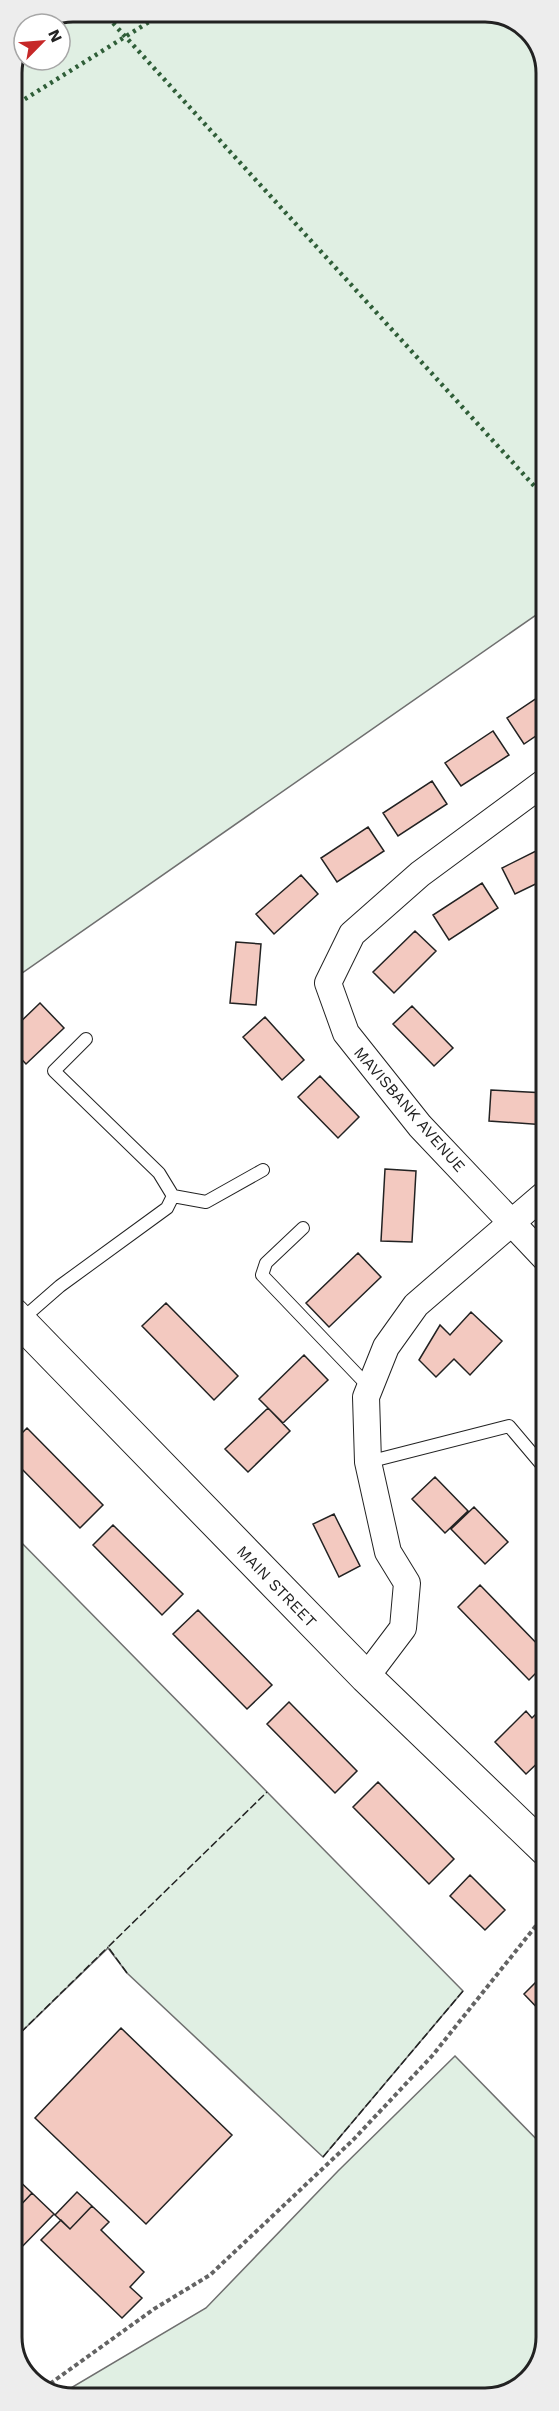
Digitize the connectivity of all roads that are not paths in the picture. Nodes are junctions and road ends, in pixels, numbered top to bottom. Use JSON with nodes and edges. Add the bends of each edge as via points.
{"nodes":[{"id":1,"x":536,"y":788,"type":"edge"},
{"id":2,"x":86,"y":1039,"type":"dead end"},
{"id":3,"x":263,"y":1170,"type":"dead end"},
{"id":4,"x":173,"y":1196,"type":"junction"},
{"id":5,"x":536,"y":1202,"type":"edge"},
{"id":6,"x":512,"y":1223,"type":"junction"},
{"id":7,"x":303,"y":1228,"type":"dead end"},
{"id":8,"x":536,"y":1248,"type":"edge"},
{"id":9,"x":22,"y":1313,"type":"edge"},
{"id":10,"x":22,"y":1323,"type":"edge"},
{"id":11,"x":370,"y":1388,"type":"junction"},
{"id":12,"x":536,"y":1458,"type":"edge"},
{"id":13,"x":368,"y":1462,"type":"junction"},
{"id":14,"x":366,"y":1677,"type":"junction"},
{"id":15,"x":536,"y":1840,"type":"edge"}],
"edges":[{"from":1,"to":6,"type":"street","name":"MAVISBANK AVENUE","via":[[420,874],[352,934],[328,983],[345,1033],[420,1126]]},
{"from":2,"to":4,"type":"lane","via":[[54,1071],[159,1173]]},
{"from":3,"to":4,"type":"lane","via":[[206,1202]]},
{"from":4,"to":9,"type":"lane","via":[[167,1208]]},
{"from":5,"to":6,"type":"street"},
{"from":6,"to":8,"type":"street","name":"MAVISBANK AVENUE"},
{"from":6,"to":11,"type":"street","via":[[417,1305],[386,1347]]},
{"from":7,"to":11,"type":"lane","via":[[266,1263],[262,1275]]},
{"from":10,"to":14,"type":"street","name":"MAIN STREET"},
{"from":11,"to":13,"type":"street","via":[[366,1397]]},
{"from":12,"to":13,"type":"lane","via":[[509,1426]]},
{"from":13,"to":14,"type":"street","via":[[388,1552],[407,1583],[404,1628]]},
{"from":14,"to":15,"type":"street","name":"MAIN STREET"}]}
